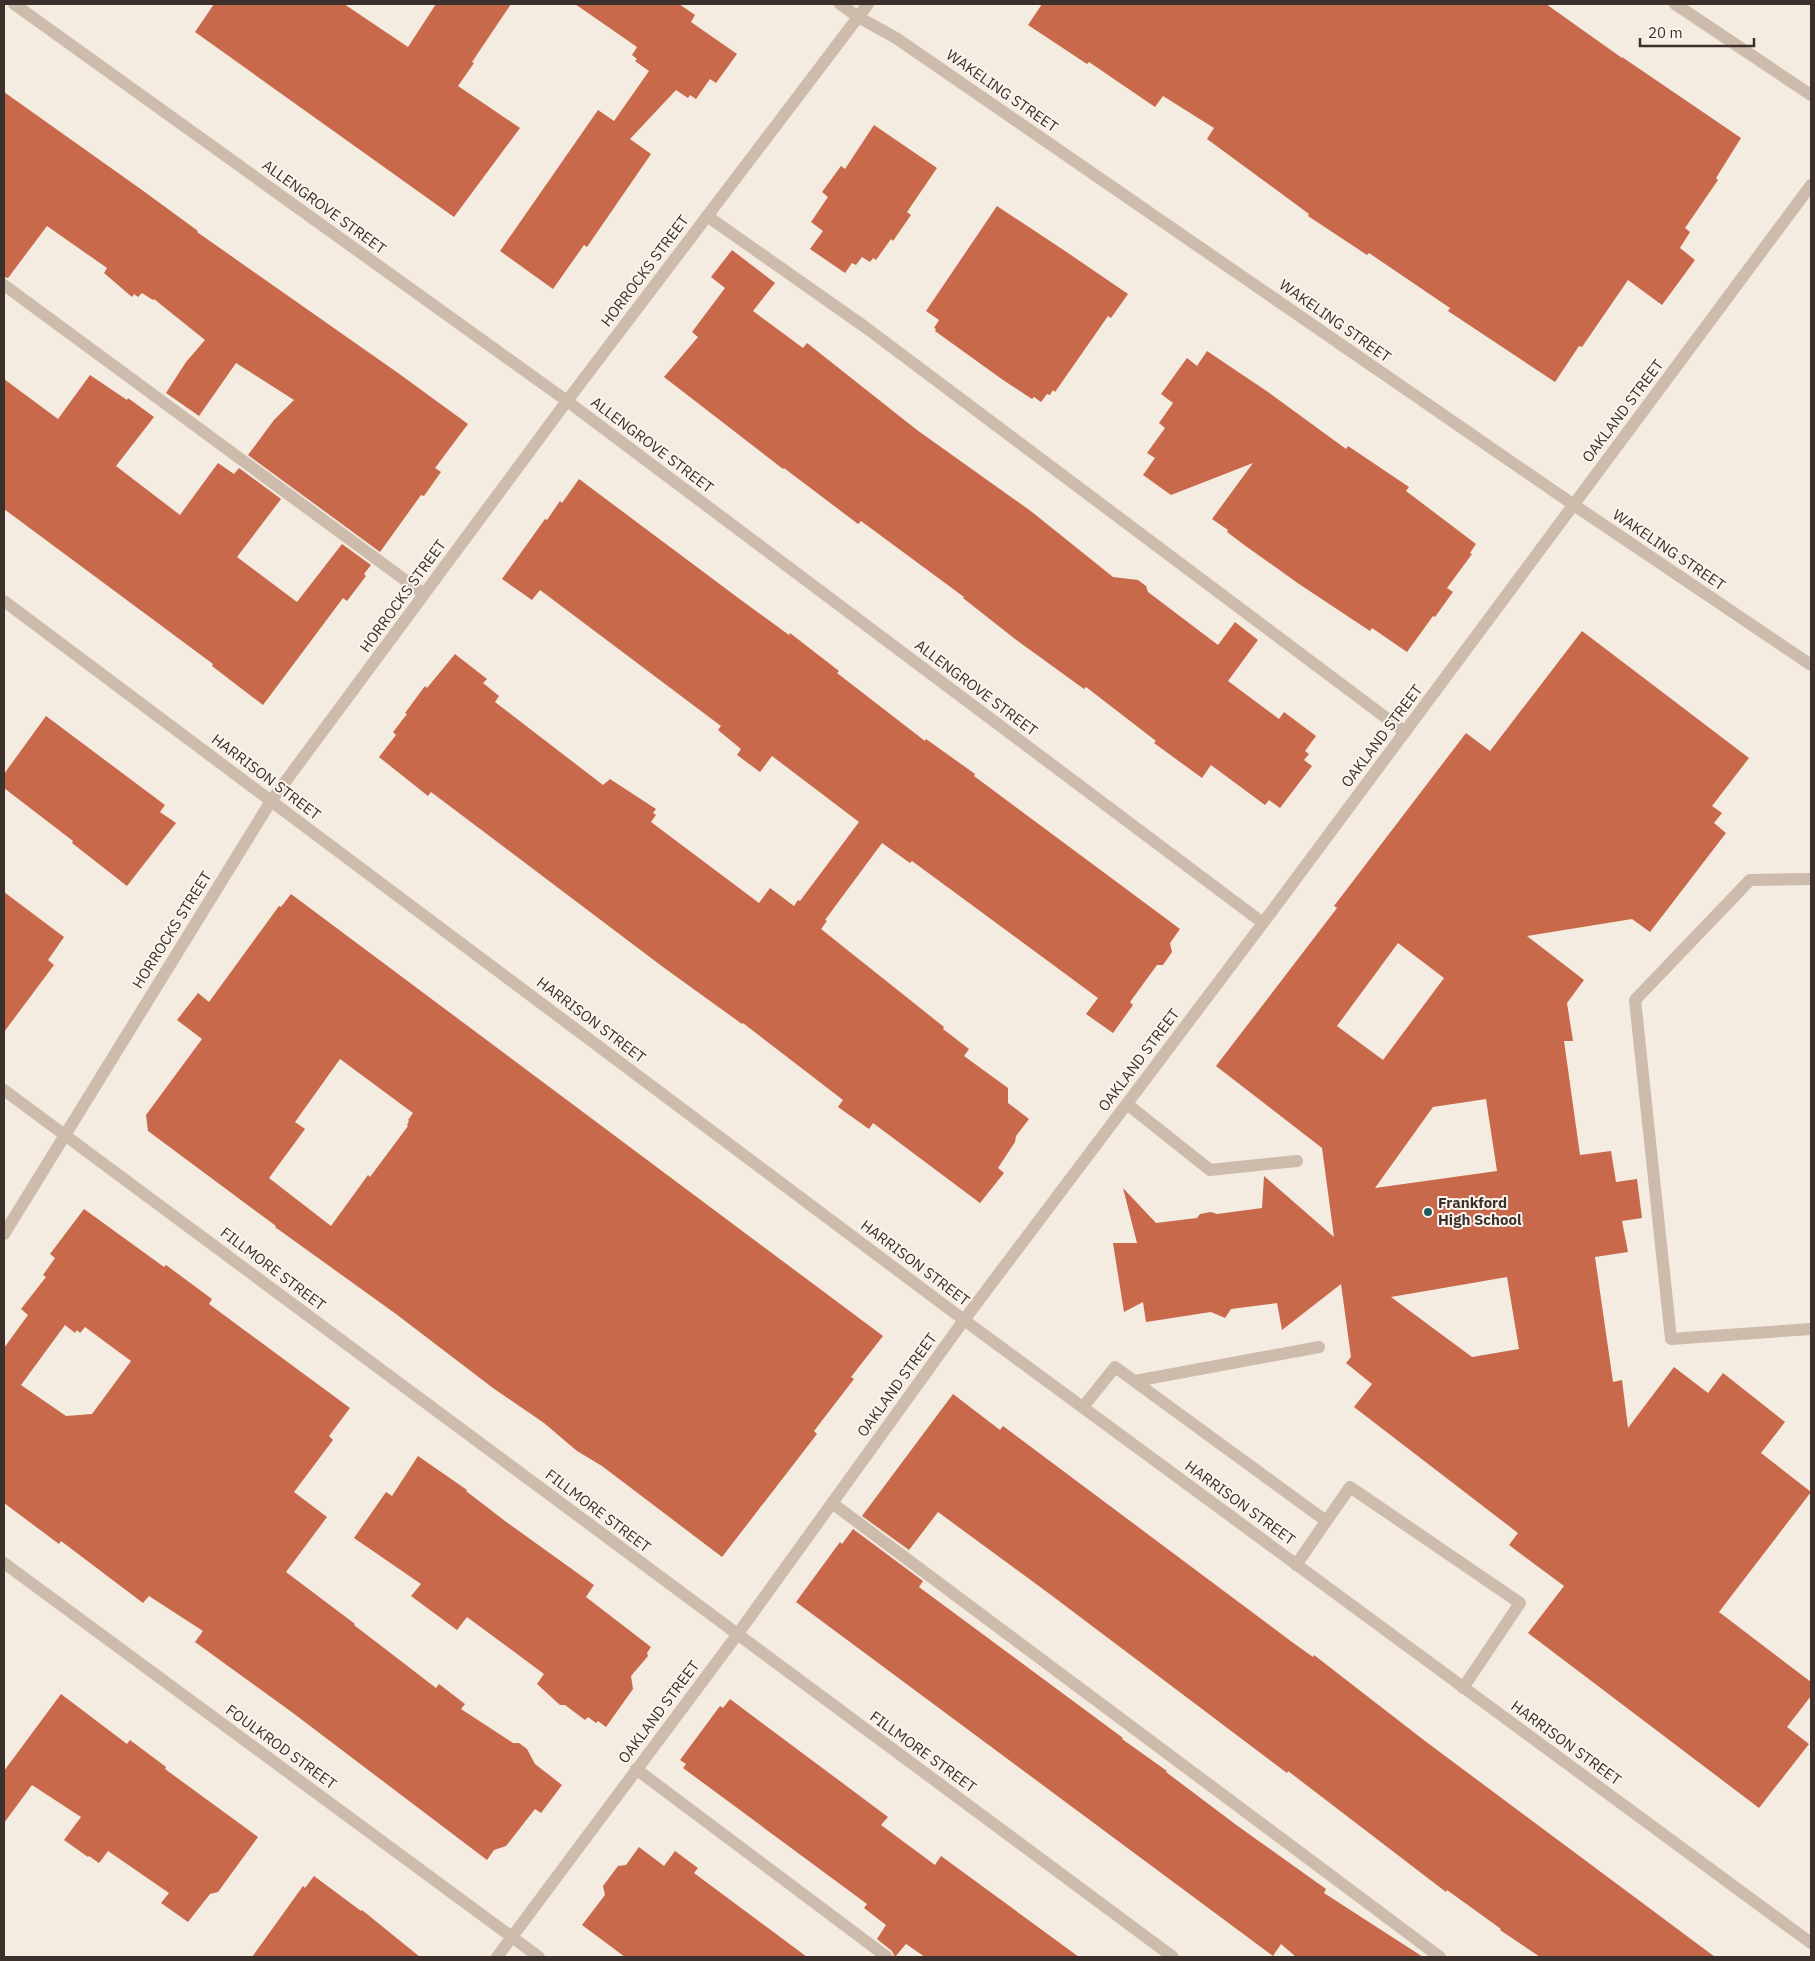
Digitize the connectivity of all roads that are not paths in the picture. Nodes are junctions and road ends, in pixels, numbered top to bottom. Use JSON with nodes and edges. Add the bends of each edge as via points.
{"nodes":[{"id":1,"x":14,"y":4,"type":"edge"},
{"id":2,"x":840,"y":4,"type":"edge"},
{"id":3,"x":868,"y":4,"type":"edge"},
{"id":4,"x":1675,"y":4,"type":"edge"},
{"id":5,"x":858,"y":17,"type":"junction"},
{"id":6,"x":1811,"y":95,"type":"edge"},
{"id":7,"x":1811,"y":184,"type":"edge"},
{"id":8,"x":707,"y":216,"type":"junction"},
{"id":9,"x":4,"y":285,"type":"edge"},
{"id":10,"x":567,"y":401,"type":"junction"},
{"id":11,"x":1574,"y":505,"type":"junction"},
{"id":12,"x":424,"y":594,"type":"junction"},
{"id":13,"x":4,"y":601,"type":"edge"},
{"id":14,"x":1811,"y":666,"type":"edge"},
{"id":15,"x":1405,"y":732,"type":"junction"},
{"id":16,"x":271,"y":801,"type":"junction"},
{"id":17,"x":1811,"y":879,"type":"edge"},
{"id":18,"x":1264,"y":923,"type":"junction"},
{"id":19,"x":4,"y":1090,"type":"edge"},
{"id":20,"x":1126,"y":1104,"type":"junction"},
{"id":21,"x":64,"y":1134,"type":"junction"},
{"id":22,"x":1297,"y":1161,"type":"dead end"},
{"id":23,"x":4,"y":1234,"type":"edge"},
{"id":24,"x":964,"y":1320,"type":"junction"},
{"id":25,"x":1811,"y":1329,"type":"edge"},
{"id":26,"x":1319,"y":1347,"type":"dead end"},
{"id":27,"x":1135,"y":1381,"type":"junction"},
{"id":28,"x":1082,"y":1408,"type":"junction"},
{"id":29,"x":832,"y":1503,"type":"junction"},
{"id":30,"x":1326,"y":1521,"type":"junction"},
{"id":31,"x":4,"y":1563,"type":"edge"},
{"id":32,"x":1296,"y":1565,"type":"junction"},
{"id":33,"x":736,"y":1635,"type":"junction"},
{"id":34,"x":1463,"y":1688,"type":"junction"},
{"id":35,"x":636,"y":1769,"type":"junction"},
{"id":36,"x":512,"y":1937,"type":"junction"},
{"id":37,"x":1811,"y":1943,"type":"edge"},
{"id":38,"x":496,"y":1957,"type":"edge"},
{"id":39,"x":539,"y":1957,"type":"edge"},
{"id":40,"x":887,"y":1957,"type":"edge"},
{"id":41,"x":1173,"y":1957,"type":"edge"},
{"id":42,"x":1440,"y":1957,"type":"edge"}],
"edges":[{"from":1,"to":10,"type":"street","name":"ALLENGROVE STREET"},
{"from":2,"to":5,"type":"street","name":"WAKELING STREET"},
{"from":3,"to":5,"type":"street","name":"HORROCKS STREET"},
{"from":4,"to":6,"type":"street"},
{"from":5,"to":8,"type":"street","name":"HORROCKS STREET"},
{"from":5,"to":11,"type":"street","name":"WAKELING STREET","via":[[896,38]]},
{"from":7,"to":11,"type":"street","name":"OAKLAND STREET"},
{"from":8,"to":10,"type":"street","name":"HORROCKS STREET"},
{"from":8,"to":15,"type":"street","via":[[865,327]]},
{"from":9,"to":12,"type":"street"},
{"from":10,"to":12,"type":"street","name":"HORROCKS STREET"},
{"from":10,"to":18,"type":"street","name":"ALLENGROVE STREET"},
{"from":11,"to":14,"type":"street","name":"WAKELING STREET"},
{"from":11,"to":15,"type":"street","name":"OAKLAND STREET"},
{"from":12,"to":16,"type":"street","name":"HORROCKS STREET"},
{"from":13,"to":16,"type":"street","name":"HARRISON STREET"},
{"from":15,"to":18,"type":"street","name":"OAKLAND STREET"},
{"from":16,"to":21,"type":"street","name":"HORROCKS STREET"},
{"from":16,"to":24,"type":"street","name":"HARRISON STREET"},
{"from":17,"to":25,"type":"street","via":[[1750,880],[1635,1000],[1671,1339]]},
{"from":18,"to":20,"type":"street","name":"OAKLAND STREET"},
{"from":19,"to":21,"type":"street","name":"FILLMORE STREET"},
{"from":20,"to":22,"type":"street","via":[[1210,1170]]},
{"from":20,"to":24,"type":"street","name":"OAKLAND STREET"},
{"from":21,"to":23,"type":"street","name":"HORROCKS STREET"},
{"from":21,"to":33,"type":"street","name":"FILLMORE STREET"},
{"from":24,"to":28,"type":"street","name":"HARRISON STREET"},
{"from":24,"to":29,"type":"street","name":"OAKLAND STREET"},
{"from":26,"to":27,"type":"street"},
{"from":27,"to":28,"type":"street","via":[[1115,1367]]},
{"from":27,"to":30,"type":"street"},
{"from":28,"to":32,"type":"street","name":"HARRISON STREET"},
{"from":29,"to":33,"type":"street","name":"OAKLAND STREET"},
{"from":29,"to":42,"type":"street"},
{"from":30,"to":32,"type":"street"},
{"from":30,"to":34,"type":"street","via":[[1350,1487],[1520,1603]]},
{"from":31,"to":36,"type":"street","name":"FOULKROD STREET"},
{"from":32,"to":34,"type":"street","name":"HARRISON STREET"},
{"from":33,"to":35,"type":"street","name":"OAKLAND STREET"},
{"from":33,"to":41,"type":"street","name":"FILLMORE STREET"},
{"from":34,"to":37,"type":"street","name":"HARRISON STREET"},
{"from":35,"to":36,"type":"street","name":"OAKLAND STREET"},
{"from":35,"to":40,"type":"street"},
{"from":36,"to":38,"type":"street","name":"OAKLAND STREET"},
{"from":36,"to":39,"type":"street","name":"FOULKROD STREET"}]}
